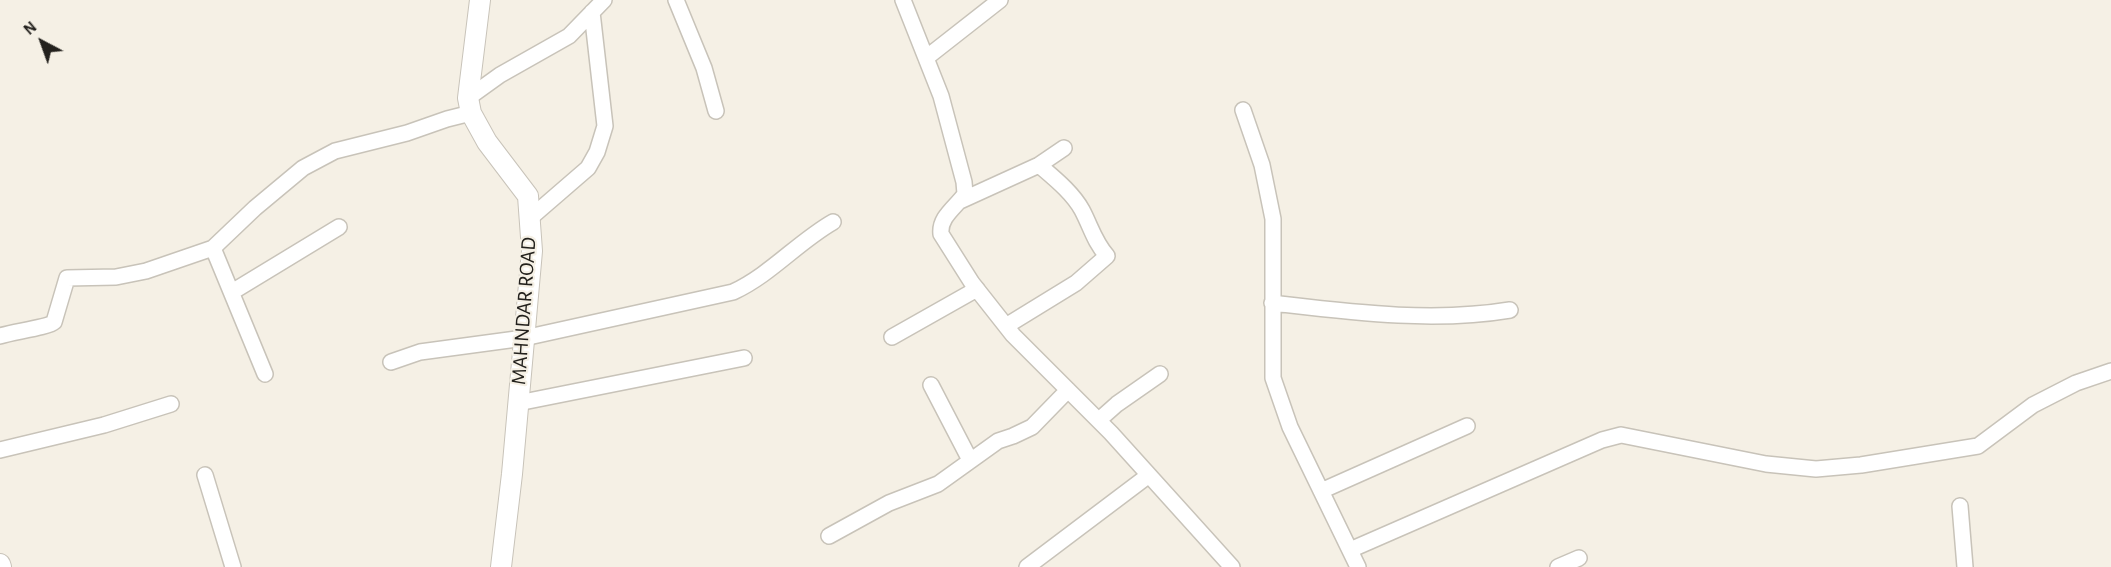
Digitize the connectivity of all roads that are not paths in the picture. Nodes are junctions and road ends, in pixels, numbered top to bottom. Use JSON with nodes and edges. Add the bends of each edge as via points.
{"nodes":[{"id":1,"x":480,"y":0,"type":"edge"},
{"id":2,"x":604,"y":0,"type":"edge"},
{"id":3,"x":676,"y":0,"type":"edge"},
{"id":4,"x":903,"y":0,"type":"edge"},
{"id":5,"x":1000,"y":0,"type":"edge"},
{"id":6,"x":592,"y":12,"type":"junction"},
{"id":7,"x":926,"y":58,"type":"junction"},
{"id":8,"x":470,"y":105,"type":"junction"},
{"id":9,"x":1243,"y":110,"type":"dead end"},
{"id":10,"x":716,"y":111,"type":"dead end"},
{"id":11,"x":1064,"y":148,"type":"dead end"},
{"id":12,"x":1039,"y":165,"type":"junction"},
{"id":13,"x":960,"y":201,"type":"junction"},
{"id":14,"x":529,"y":219,"type":"junction"},
{"id":15,"x":833,"y":222,"type":"dead end"},
{"id":16,"x":339,"y":227,"type":"dead end"},
{"id":17,"x":213,"y":248,"type":"junction"},
{"id":18,"x":976,"y":289,"type":"junction"},
{"id":19,"x":232,"y":292,"type":"junction"},
{"id":20,"x":1272,"y":303,"type":"junction"},
{"id":21,"x":1510,"y":310,"type":"dead end"},
{"id":22,"x":1006,"y":326,"type":"junction"},
{"id":23,"x":0,"y":336,"type":"edge"},
{"id":24,"x":891,"y":337,"type":"dead end"},
{"id":25,"x":524,"y":338,"type":"junction"},
{"id":26,"x":744,"y":358,"type":"dead end"},
{"id":27,"x":391,"y":362,"type":"dead end"},
{"id":28,"x":2111,"y":371,"type":"edge"},
{"id":29,"x":265,"y":374,"type":"dead end"},
{"id":30,"x":1160,"y":374,"type":"dead end"},
{"id":31,"x":931,"y":385,"type":"dead end"},
{"id":32,"x":1068,"y":390,"type":"junction"},
{"id":33,"x":518,"y":403,"type":"junction"},
{"id":34,"x":171,"y":404,"type":"dead end"},
{"id":35,"x":1099,"y":420,"type":"junction"},
{"id":36,"x":1467,"y":426,"type":"dead end"},
{"id":37,"x":0,"y":450,"type":"edge"},
{"id":38,"x":970,"y":460,"type":"junction"},
{"id":39,"x":205,"y":475,"type":"dead end"},
{"id":40,"x":1149,"y":476,"type":"junction"},
{"id":41,"x":1321,"y":491,"type":"junction"},
{"id":42,"x":1960,"y":506,"type":"dead end"},
{"id":43,"x":829,"y":536,"type":"dead end"},
{"id":44,"x":1350,"y":550,"type":"junction"},
{"id":45,"x":1579,"y":558,"type":"dead end"},
{"id":46,"x":233,"y":567,"type":"edge"},
{"id":47,"x":501,"y":567,"type":"edge"},
{"id":48,"x":1027,"y":567,"type":"edge"},
{"id":49,"x":1232,"y":567,"type":"edge"},
{"id":50,"x":1358,"y":567,"type":"edge"},
{"id":51,"x":1558,"y":567,"type":"edge"},
{"id":52,"x":1965,"y":567,"type":"edge"}],
"edges":[{"from":1,"to":8,"type":"street"},
{"from":2,"to":6,"type":"street"},
{"from":3,"to":10,"type":"street","via":[[701,59]]},
{"from":4,"to":7,"type":"street"},
{"from":5,"to":7,"type":"street"},
{"from":6,"to":8,"type":"street","via":[[569,36],[500,75]]},
{"from":6,"to":14,"type":"street","via":[[605,126],[601,141],[588,168]]},
{"from":7,"to":13,"type":"street","via":[[941,96],[964,182]]},
{"from":8,"to":14,"type":"street","name":"MAHNDAR ROAD","via":[[487,142],[528,196]]},
{"from":8,"to":17,"type":"street","via":[[407,133],[335,151],[303,168]]},
{"from":9,"to":20,"type":"street","via":[[1262,165],[1274,219]]},
{"from":11,"to":12,"type":"street"},
{"from":12,"to":13,"type":"street"},
{"from":12,"to":22,"type":"street","via":[[1063,185],[1081,208],[1096,244],[1107,256],[1076,284]]},
{"from":13,"to":18,"type":"street","via":[[944,219],[941,234]]},
{"from":14,"to":25,"type":"street","name":"MAHNDAR ROAD","via":[[532,251]]},
{"from":15,"to":25,"type":"street","via":[[733,292]]},
{"from":16,"to":19,"type":"street"},
{"from":17,"to":19,"type":"street"},
{"from":17,"to":23,"type":"street","via":[[146,271],[116,277],[67,278],[50,326]]},
{"from":18,"to":22,"type":"street"},
{"from":18,"to":24,"type":"street"},
{"from":19,"to":29,"type":"street"},
{"from":20,"to":21,"type":"street","via":[[1444,316]]},
{"from":20,"to":41,"type":"street","via":[[1273,378],[1290,427]]},
{"from":22,"to":32,"type":"street"},
{"from":25,"to":27,"type":"street","via":[[420,352]]},
{"from":25,"to":33,"type":"street","name":"MAHNDAR ROAD"},
{"from":26,"to":33,"type":"street"},
{"from":28,"to":44,"type":"street","via":[[2033,405],[1978,446],[1861,465],[1816,469],[1766,464],[1621,435]]},
{"from":30,"to":35,"type":"street"},
{"from":31,"to":38,"type":"street"},
{"from":32,"to":35,"type":"street"},
{"from":32,"to":38,"type":"street","via":[[1032,427],[998,441]]},
{"from":33,"to":47,"type":"street","name":"MAHNDAR ROAD"},
{"from":34,"to":37,"type":"street"},
{"from":35,"to":40,"type":"street"},
{"from":36,"to":41,"type":"street"},
{"from":38,"to":43,"type":"street","via":[[938,484],[888,503]]},
{"from":39,"to":46,"type":"street"},
{"from":40,"to":48,"type":"street"},
{"from":40,"to":49,"type":"street"},
{"from":41,"to":44,"type":"street"},
{"from":42,"to":52,"type":"street"},
{"from":44,"to":50,"type":"street"},
{"from":45,"to":51,"type":"street"}]}
